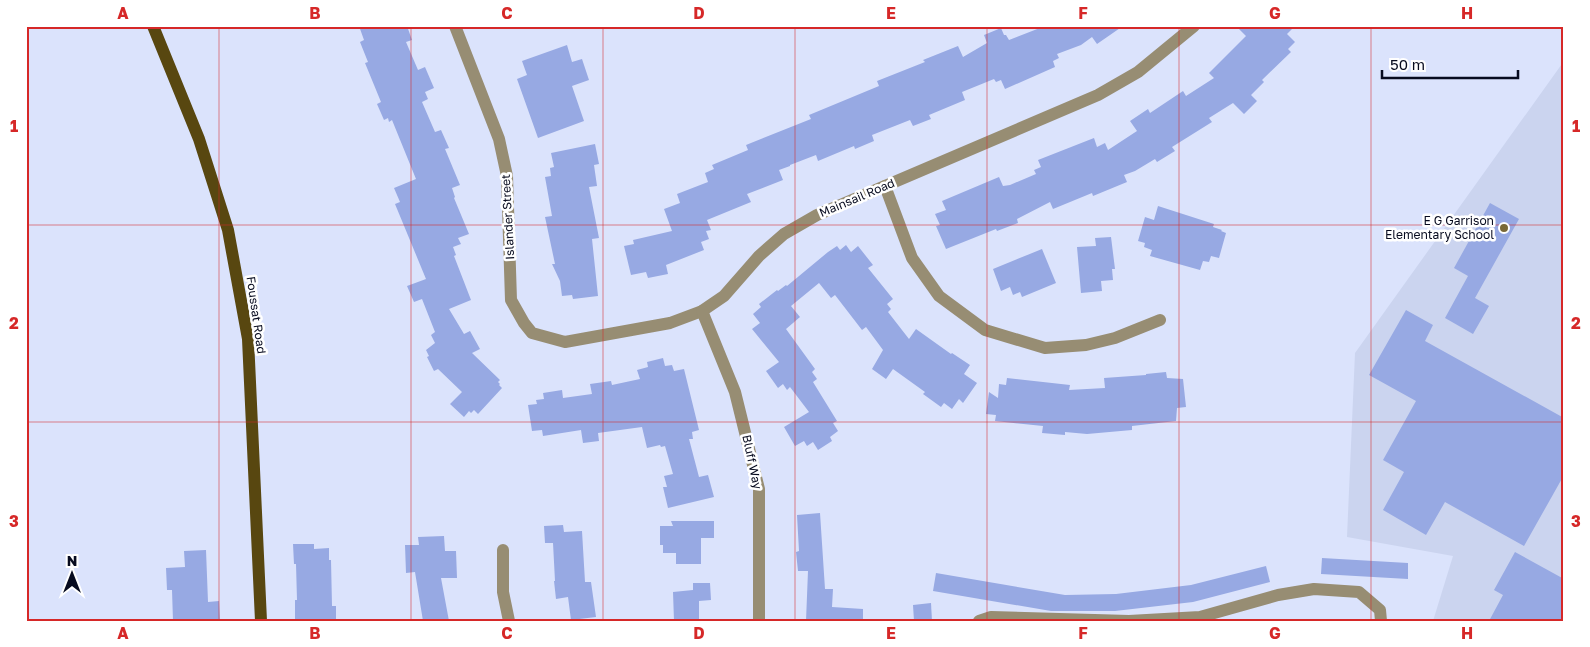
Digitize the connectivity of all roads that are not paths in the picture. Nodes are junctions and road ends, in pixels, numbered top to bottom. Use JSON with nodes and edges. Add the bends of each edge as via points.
{"nodes":[{"id":1,"x":153,"y":26,"type":"edge"},
{"id":2,"x":455,"y":26,"type":"edge"},
{"id":3,"x":1194,"y":26,"type":"edge"},
{"id":4,"x":885,"y":186,"type":"junction"},
{"id":5,"x":702,"y":311,"type":"junction"},
{"id":6,"x":1160,"y":320,"type":"dead end"},
{"id":7,"x":524,"y":324,"type":"joint"},
{"id":8,"x":503,"y":550,"type":"dead end"},
{"id":9,"x":261,"y":621,"type":"edge"},
{"id":10,"x":509,"y":621,"type":"edge"},
{"id":11,"x":759,"y":621,"type":"edge"},
{"id":12,"x":979,"y":621,"type":"edge"},
{"id":13,"x":1381,"y":621,"type":"edge"}],
"edges":[{"from":1,"to":9,"type":"main road","name":"Foussat Road","via":[[199,139],[228,230],[235,267],[248,340]]},
{"from":2,"to":7,"type":"street","name":"Islander Street","via":[[499,139],[507,176],[511,300]]},
{"from":3,"to":4,"type":"street","name":"Mainsail Road","via":[[1138,72],[1098,95]]},
{"from":4,"to":5,"type":"street","name":"Mainsail Road","via":[[817,215],[784,234],[759,256],[724,296]]},
{"from":4,"to":6,"type":"street","via":[[912,258],[939,296],[985,330],[1045,348],[1078,346],[1115,338]]},
{"from":5,"to":7,"type":"street","name":"Mainsail Road","via":[[670,324],[565,342],[532,332]]},
{"from":5,"to":11,"type":"street","name":"Bluff Way","via":[[735,392],[759,489]]},
{"from":8,"to":10,"type":"street","via":[[503,592]]},
{"from":12,"to":13,"type":"street","via":[[991,617],[1128,621],[1200,617],[1278,595],[1314,590],[1359,592],[1380,610]]}]}
